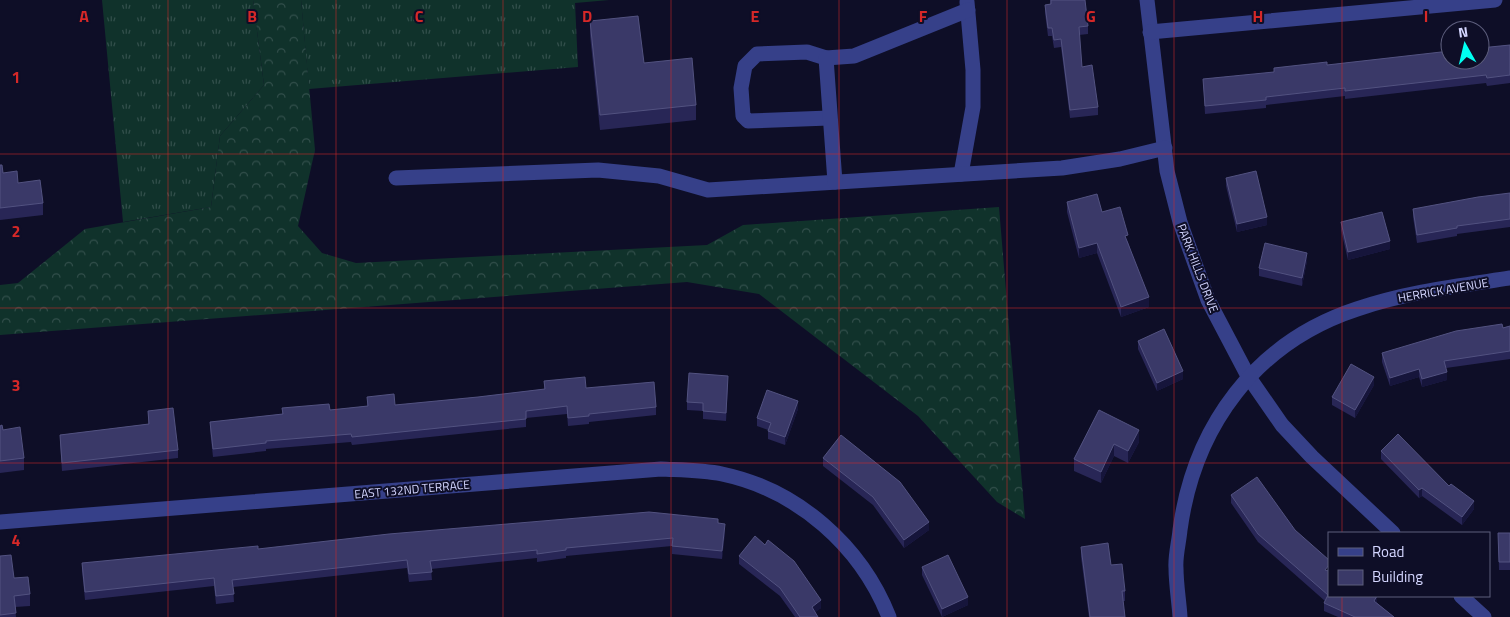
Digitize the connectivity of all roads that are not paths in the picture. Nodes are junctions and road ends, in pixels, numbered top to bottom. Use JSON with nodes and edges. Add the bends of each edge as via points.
{"nodes":[{"id":1,"x":1147,"y":0,"type":"edge"},
{"id":2,"x":1495,"y":0,"type":"edge"},
{"id":3,"x":968,"y":5,"type":"edge"},
{"id":4,"x":1150,"y":32,"type":"junction"},
{"id":5,"x":826,"y":58,"type":"junction"},
{"id":6,"x":829,"y":118,"type":"junction"},
{"id":7,"x":1164,"y":148,"type":"junction"},
{"id":8,"x":960,"y":174,"type":"junction"},
{"id":9,"x":396,"y":178,"type":"dead end"},
{"id":10,"x":835,"y":182,"type":"junction"},
{"id":11,"x":1510,"y":278,"type":"edge"},
{"id":12,"x":1248,"y":376,"type":"junction"},
{"id":13,"x":0,"y":522,"type":"edge"},
{"id":14,"x":1393,"y":532,"type":"edge"},
{"id":15,"x":1462,"y":597,"type":"edge"},
{"id":16,"x":889,"y":617,"type":"edge"},
{"id":17,"x":1180,"y":617,"type":"edge"},
{"id":18,"x":1484,"y":617,"type":"edge"}],
"edges":[{"from":1,"to":4,"type":"street","name":"PARK HILLS DRIVE"},
{"from":2,"to":4,"type":"street"},
{"from":3,"to":5,"type":"street","via":[[854,56]]},
{"from":3,"to":8,"type":"street","via":[[974,70],[973,107]]},
{"from":4,"to":7,"type":"street","name":"PARK HILLS DRIVE"},
{"from":5,"to":6,"type":"street"},
{"from":5,"to":6,"type":"street","via":[[807,52],[757,54],[745,66],[741,88],[742,116],[748,121]]},
{"from":6,"to":10,"type":"street"},
{"from":7,"to":8,"type":"street","via":[[1120,160],[1062,168]]},
{"from":7,"to":12,"type":"street","name":"PARK HILLS DRIVE","via":[[1180,222],[1208,300]]},
{"from":8,"to":10,"type":"street"},
{"from":9,"to":10,"type":"street","via":[[598,170],[659,176],[708,190]]},
{"from":11,"to":12,"type":"street","name":"HERRICK AVENUE","via":[[1420,292],[1357,309],[1320,324],[1286,345]]},
{"from":12,"to":14,"type":"street","name":"PARK HILLS DRIVE","via":[[1282,425]]},
{"from":12,"to":17,"type":"street","name":"HERRICK AVENUE","via":[[1219,416],[1201,451],[1183,506],[1176,567]]},
{"from":13,"to":16,"type":"street","name":"EAST 132ND TERRACE","via":[[661,469],[722,474],[768,489],[800,506],[838,537],[862,564]]},
{"from":15,"to":18,"type":"street"}]}
